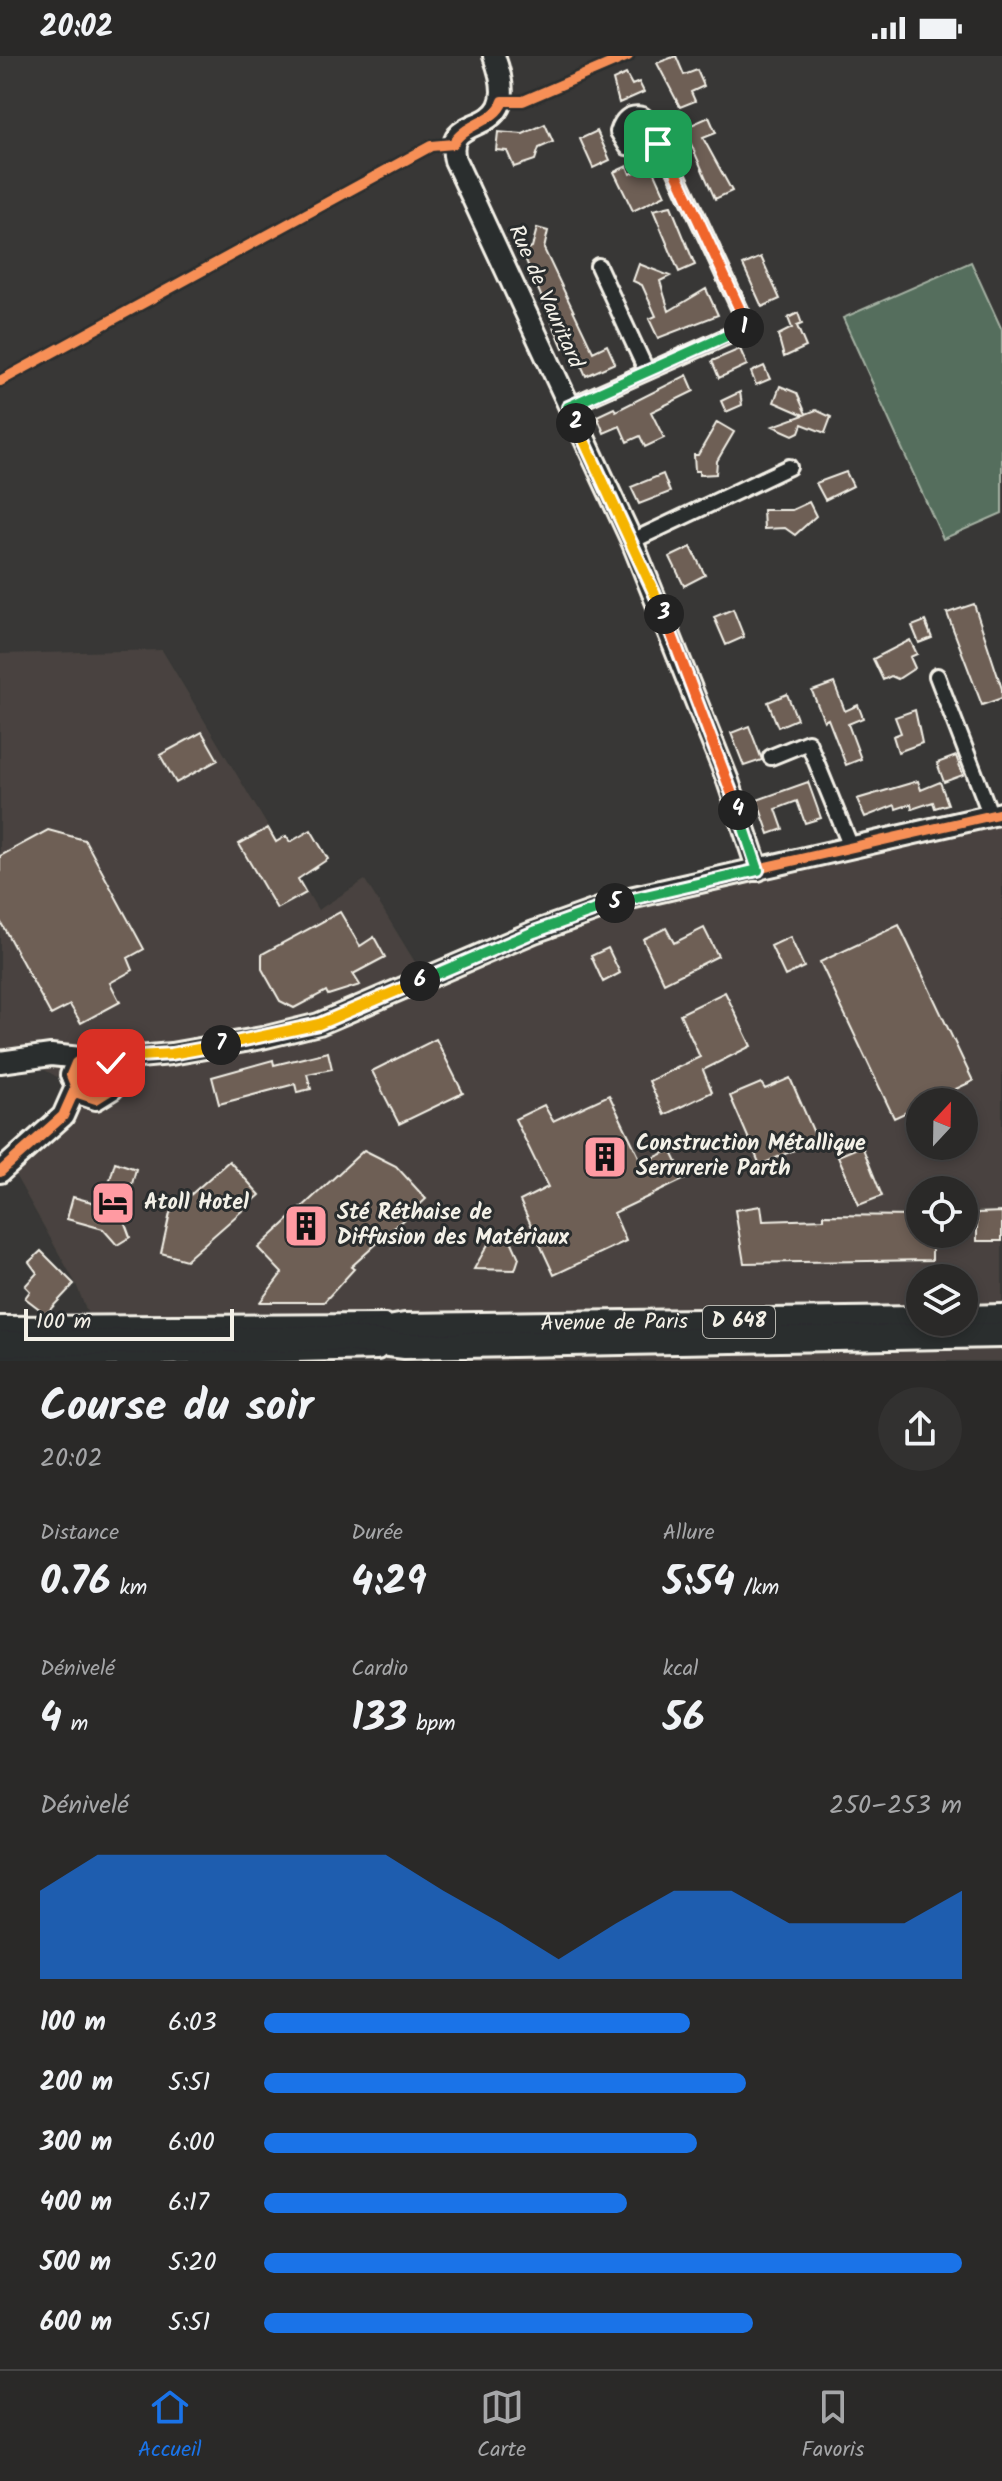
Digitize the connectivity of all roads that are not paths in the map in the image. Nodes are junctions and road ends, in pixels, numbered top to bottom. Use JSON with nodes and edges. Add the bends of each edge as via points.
{"nodes":[{"id":1,"x":494,"y":56,"type":"edge"},
{"id":2,"x":663,"y":144,"type":"dead end"},
{"id":3,"x":598,"y":266,"type":"dead end"},
{"id":4,"x":647,"y":372,"type":"junction"},
{"id":5,"x":568,"y":407,"type":"junction"},
{"id":6,"x":789,"y":467,"type":"dead end"},
{"id":7,"x":632,"y":541,"type":"junction"},
{"id":8,"x":937,"y":676,"type":"dead end"},
{"id":9,"x":771,"y":757,"type":"dead end"},
{"id":10,"x":996,"y":814,"type":"edge"},
{"id":11,"x":851,"y":847,"type":"junction"},
{"id":12,"x":758,"y":870,"type":"junction"},
{"id":13,"x":171,"y":1054,"type":"junction"},
{"id":14,"x":81,"y":1058,"type":"junction"},
{"id":15,"x":106,"y":1058,"type":"junction"},
{"id":16,"x":21,"y":1060,"type":"junction"},
{"id":17,"x":0,"y":1062,"type":"edge"},
{"id":18,"x":115,"y":1084,"type":"junction"},
{"id":19,"x":73,"y":1085,"type":"junction"},
{"id":20,"x":96,"y":1099,"type":"junction"},
{"id":21,"x":22,"y":1155,"type":"junction"},
{"id":22,"x":0,"y":1172,"type":"edge"},
{"id":23,"x":1002,"y":1317,"type":"edge"},
{"id":24,"x":978,"y":1318,"type":"edge"},
{"id":25,"x":906,"y":1319,"type":"edge"},
{"id":26,"x":0,"y":1327,"type":"edge"},
{"id":27,"x":1002,"y":1335,"type":"edge"},
{"id":28,"x":405,"y":1336,"type":"junction"},
{"id":29,"x":0,"y":1344,"type":"edge"},
{"id":30,"x":564,"y":1352,"type":"edge"},
{"id":31,"x":0,"y":1358,"type":"edge"},
{"id":32,"x":92,"y":1359,"type":"edge"}],
"edges":[{"from":1,"to":5,"type":"street","name":"Rue de Vauritard","via":[[503,101],[495,113],[464,130],[453,144],[455,160]]},
{"from":2,"to":4,"type":"street","via":[[748,327]]},
{"from":3,"to":4,"type":"street"},
{"from":4,"to":5,"type":"street"},
{"from":5,"to":7,"type":"street","name":"Rue de Vauritard"},
{"from":6,"to":7,"type":"street"},
{"from":7,"to":12,"type":"street","name":"Rue de Vauritard"},
{"from":8,"to":10,"type":"street"},
{"from":9,"to":11,"type":"street","via":[[808,742]]},
{"from":10,"to":11,"type":"street"},
{"from":11,"to":12,"type":"street"},
{"from":12,"to":13,"type":"street","via":[[590,911],[319,1024]]},
{"from":13,"to":15,"type":"street"},
{"from":13,"to":18,"type":"street"},
{"from":14,"to":15,"type":"street"},
{"from":14,"to":16,"type":"street"},
{"from":14,"to":19,"type":"street","via":[[73,1068]]},
{"from":15,"to":18,"type":"street","via":[[115,1069]]},
{"from":16,"to":17,"type":"street"},
{"from":16,"to":19,"type":"street","via":[[49,1067]]},
{"from":18,"to":20,"type":"street"},
{"from":19,"to":20,"type":"street","via":[[82,1096]]},
{"from":19,"to":21,"type":"street","via":[[63,1116]]},
{"from":20,"to":21,"type":"street","via":[[44,1145]]},
{"from":21,"to":22,"type":"street"},
{"from":23,"to":24,"type":"main road"},
{"from":25,"to":28,"type":"main road","name":"Avenue de Paris","number":"D 648"},
{"from":26,"to":28,"type":"street","name":"Avenue de Paris","via":[[352,1323]]},
{"from":27,"to":30,"type":"main road","name":"Avenue de Paris","number":"D 648"},
{"from":28,"to":29,"type":"main road","name":"Avenue de Paris","number":"D 648"},
{"from":28,"to":30,"type":"main road","name":"Avenue de Paris","number":"D 648"},
{"from":28,"to":32,"type":"street","name":"Avenue de Paris","via":[[341,1352]]},
{"from":31,"to":32,"type":"street","name":"Avenue de Paris"}]}
